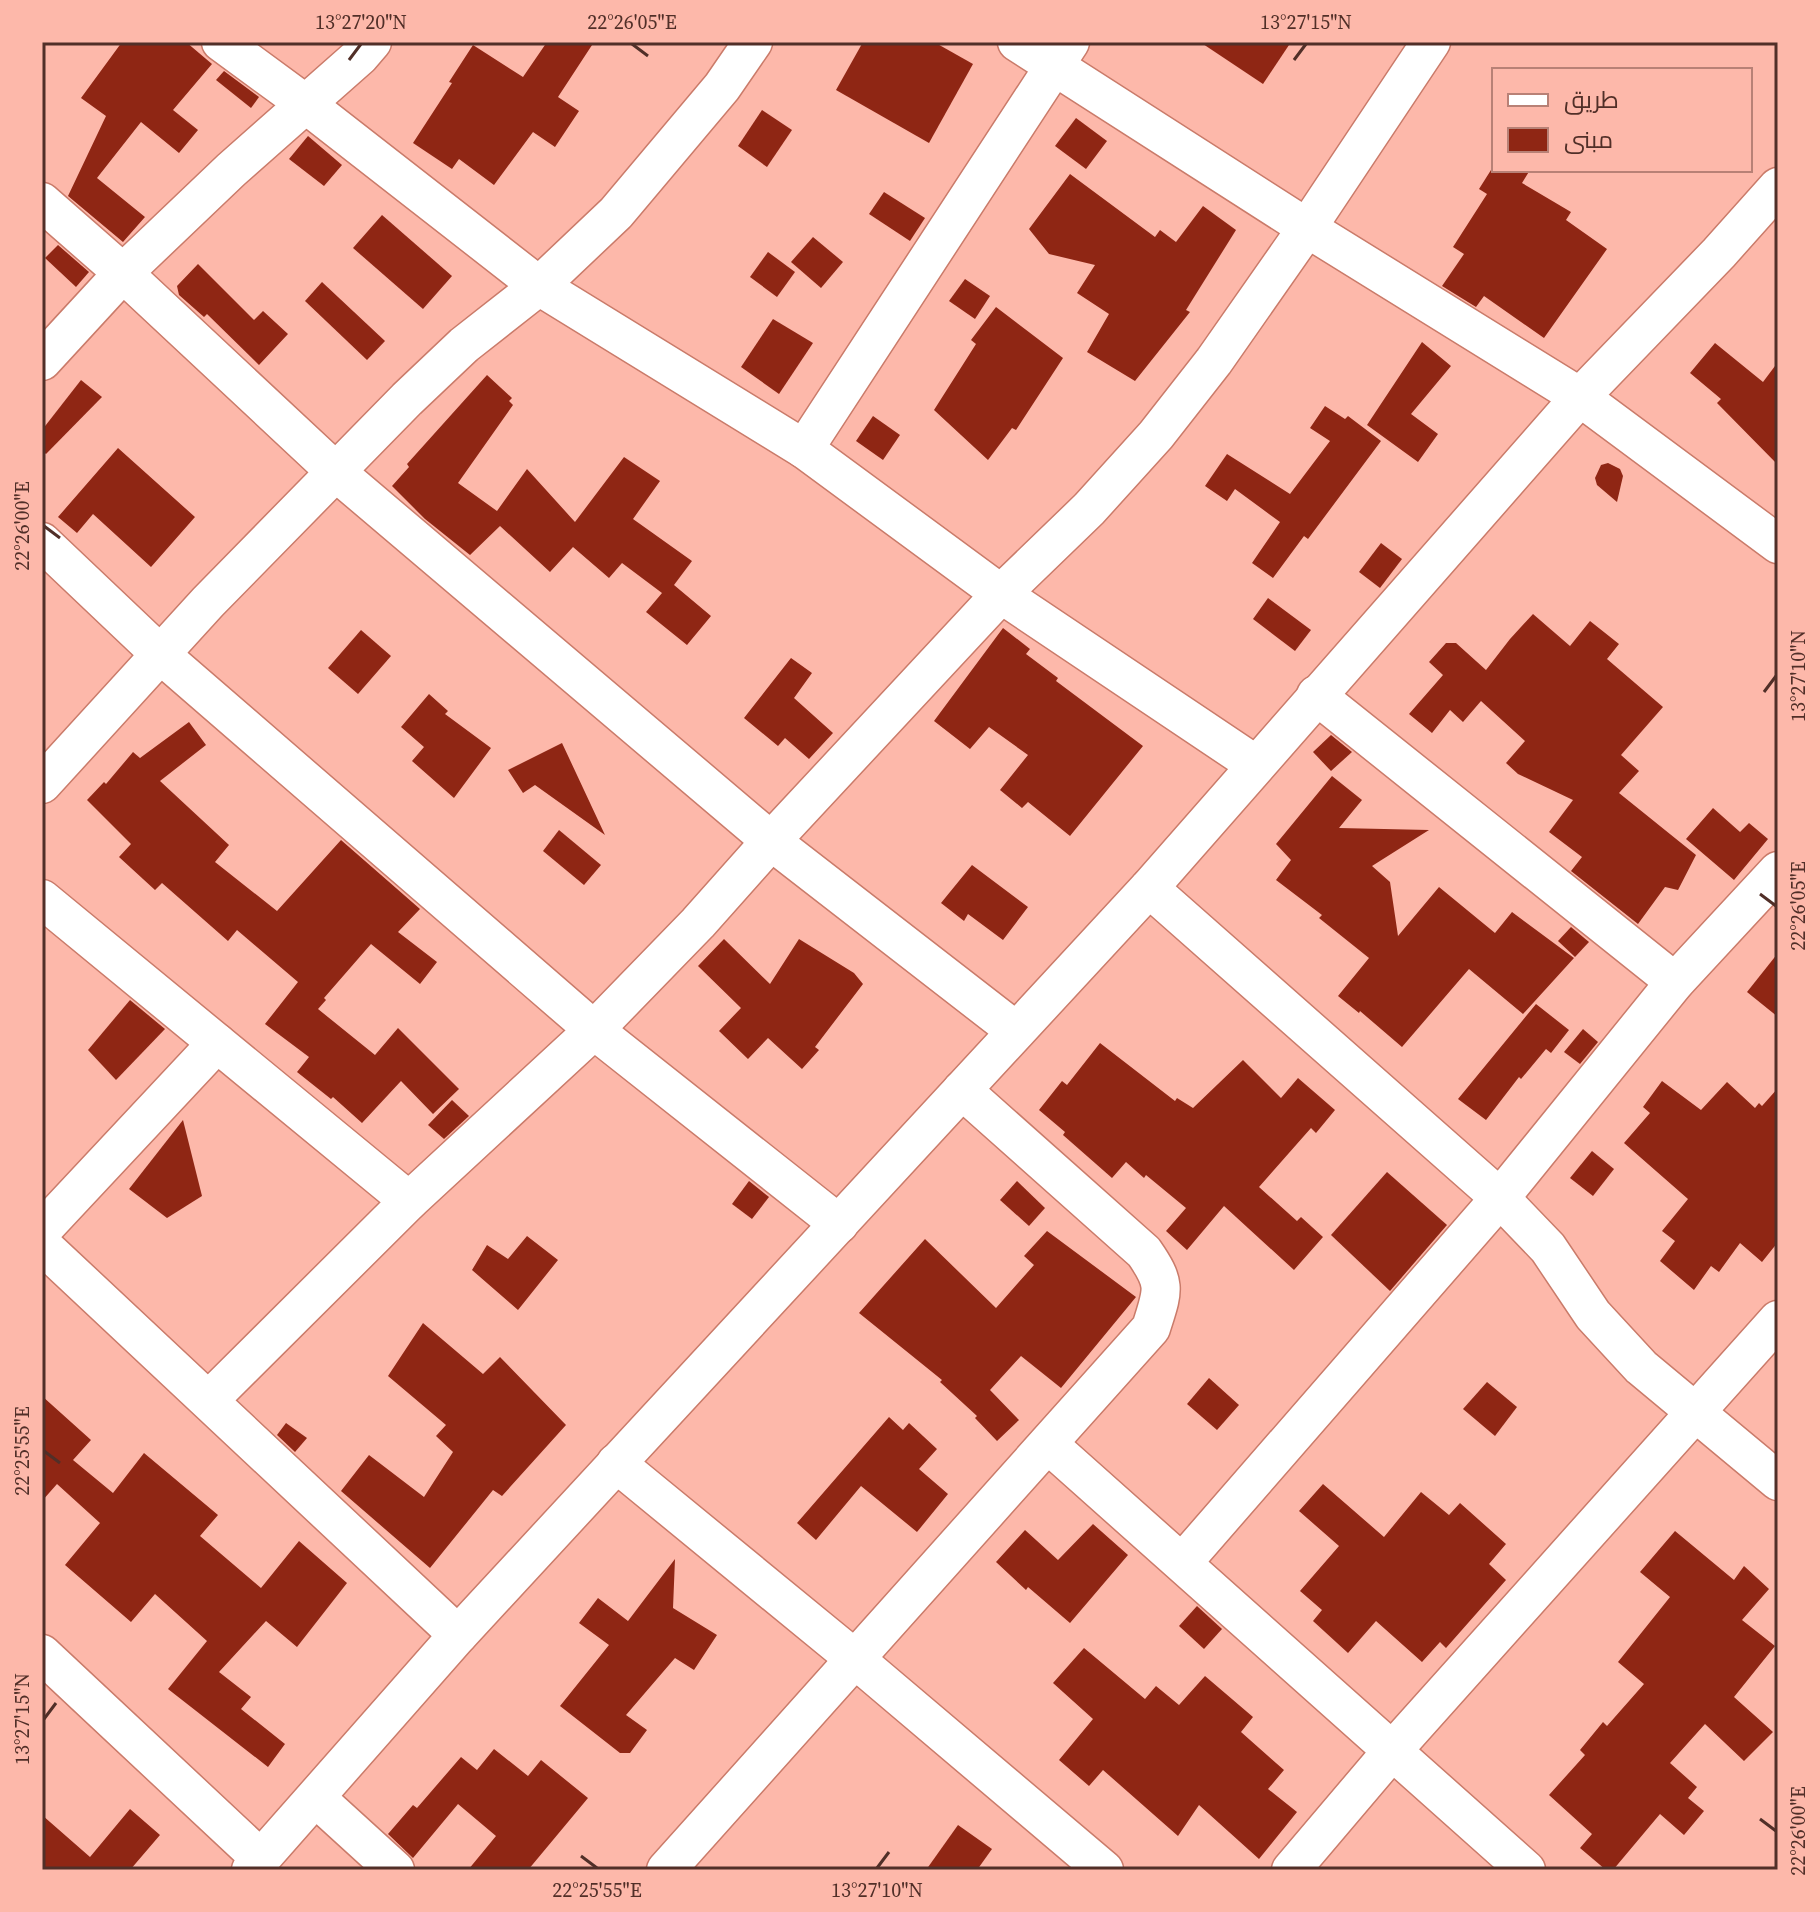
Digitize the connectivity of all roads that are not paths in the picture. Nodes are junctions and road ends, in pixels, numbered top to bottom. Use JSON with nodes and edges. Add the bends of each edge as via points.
{"nodes":[{"id":1,"x":221,"y":42,"type":"edge"},
{"id":2,"x":372,"y":42,"type":"edge"},
{"id":3,"x":753,"y":42,"type":"edge"},
{"id":4,"x":1017,"y":42,"type":"edge"},
{"id":5,"x":1431,"y":42,"type":"edge"},
{"id":6,"x":1062,"y":54,"type":"edge"},
{"id":7,"x":307,"y":105,"type":"junction"},
{"id":8,"x":1778,"y":187,"type":"edge"},
{"id":9,"x":42,"y":202,"type":"edge"},
{"id":10,"x":1307,"y":228,"type":"junction"},
{"id":11,"x":123,"y":273,"type":"junction"},
{"id":12,"x":539,"y":286,"type":"junction"},
{"id":13,"x":42,"y":361,"type":"edge"},
{"id":14,"x":1580,"y":397,"type":"junction"},
{"id":15,"x":804,"y":449,"type":"junction"},
{"id":16,"x":336,"y":472,"type":"junction"},
{"id":17,"x":42,"y":542,"type":"edge"},
{"id":18,"x":1778,"y":544,"type":"edge"},
{"id":19,"x":1001,"y":594,"type":"junction"},
{"id":20,"x":160,"y":654,"type":"junction"},
{"id":21,"x":1316,"y":695,"type":"junction"},
{"id":22,"x":1256,"y":765,"type":"junction"},
{"id":23,"x":42,"y":784,"type":"edge"},
{"id":24,"x":771,"y":841,"type":"junction"},
{"id":25,"x":1778,"y":871,"type":"edge"},
{"id":26,"x":1149,"y":888,"type":"junction"},
{"id":27,"x":42,"y":899,"type":"edge"},
{"id":28,"x":1675,"y":982,"type":"junction"},
{"id":29,"x":594,"y":1030,"type":"junction"},
{"id":30,"x":1016,"y":1031,"type":"junction"},
{"id":31,"x":217,"y":1043,"type":"junction"},
{"id":32,"x":962,"y":1090,"type":"junction"},
{"id":33,"x":1500,"y":1198,"type":"junction"},
{"id":34,"x":409,"y":1201,"type":"junction"},
{"id":35,"x":839,"y":1224,"type":"junction"},
{"id":36,"x":42,"y":1230,"type":"edge"},
{"id":37,"x":42,"y":1245,"type":"edge"},
{"id":38,"x":1778,"y":1320,"type":"edge"},
{"id":39,"x":209,"y":1400,"type":"junction"},
{"id":40,"x":1695,"y":1413,"type":"junction"},
{"id":41,"x":1048,"y":1444,"type":"junction"},
{"id":42,"x":616,"y":1463,"type":"junction"},
{"id":43,"x":1778,"y":1481,"type":"edge"},
{"id":44,"x":1183,"y":1562,"type":"junction"},
{"id":45,"x":458,"y":1635,"type":"junction"},
{"id":46,"x":42,"y":1654,"type":"edge"},
{"id":47,"x":855,"y":1659,"type":"junction"},
{"id":48,"x":1392,"y":1751,"type":"junction"},
{"id":49,"x":316,"y":1798,"type":"junction"},
{"id":50,"x":256,"y":1864,"type":"edge"},
{"id":51,"x":395,"y":1870,"type":"edge"},
{"id":52,"x":666,"y":1870,"type":"edge"},
{"id":53,"x":1104,"y":1870,"type":"edge"},
{"id":54,"x":1291,"y":1870,"type":"edge"},
{"id":55,"x":1526,"y":1870,"type":"edge"}],
"edges":[{"from":1,"to":7,"type":"street"},
{"from":2,"to":7,"type":"street"},
{"from":3,"to":12,"type":"street","via":[[616,213]]},
{"from":4,"to":6,"type":"street"},
{"from":5,"to":10,"type":"street"},
{"from":6,"to":10,"type":"street"},
{"from":6,"to":15,"type":"street"},
{"from":7,"to":11,"type":"street"},
{"from":7,"to":12,"type":"street"},
{"from":8,"to":14,"type":"street"},
{"from":9,"to":11,"type":"street"},
{"from":10,"to":14,"type":"street"},
{"from":10,"to":19,"type":"street","via":[[1156,435]]},
{"from":11,"to":13,"type":"street"},
{"from":11,"to":16,"type":"street"},
{"from":12,"to":15,"type":"street"},
{"from":12,"to":16,"type":"street","via":[[464,345]]},
{"from":14,"to":18,"type":"street"},
{"from":14,"to":21,"type":"street"},
{"from":15,"to":19,"type":"street"},
{"from":16,"to":20,"type":"street"},
{"from":16,"to":24,"type":"street"},
{"from":17,"to":20,"type":"street"},
{"from":19,"to":22,"type":"street"},
{"from":19,"to":24,"type":"street"},
{"from":20,"to":23,"type":"street"},
{"from":20,"to":29,"type":"street"},
{"from":21,"to":22,"type":"street"},
{"from":21,"to":28,"type":"street"},
{"from":22,"to":26,"type":"street"},
{"from":24,"to":29,"type":"street"},
{"from":24,"to":30,"type":"street"},
{"from":25,"to":28,"type":"street"},
{"from":26,"to":30,"type":"street"},
{"from":26,"to":33,"type":"street"},
{"from":27,"to":31,"type":"street"},
{"from":28,"to":33,"type":"street"},
{"from":29,"to":34,"type":"street"},
{"from":29,"to":35,"type":"street"},
{"from":30,"to":32,"type":"street"},
{"from":31,"to":34,"type":"street"},
{"from":31,"to":36,"type":"street"},
{"from":32,"to":35,"type":"street"},
{"from":32,"to":41,"type":"street","via":[[1144,1252],[1160,1276],[1151,1328]]},
{"from":33,"to":40,"type":"street","via":[[1548,1248],[1593,1315],[1641,1367]]},
{"from":33,"to":44,"type":"street"},
{"from":34,"to":39,"type":"street"},
{"from":35,"to":42,"type":"street"},
{"from":37,"to":39,"type":"street"},
{"from":38,"to":40,"type":"street"},
{"from":39,"to":45,"type":"street"},
{"from":40,"to":43,"type":"street"},
{"from":40,"to":48,"type":"street"},
{"from":41,"to":44,"type":"street"},
{"from":41,"to":47,"type":"street"},
{"from":42,"to":45,"type":"street"},
{"from":42,"to":47,"type":"street"},
{"from":44,"to":48,"type":"street"},
{"from":45,"to":49,"type":"street"},
{"from":46,"to":50,"type":"street"},
{"from":47,"to":52,"type":"street"},
{"from":47,"to":53,"type":"street"},
{"from":48,"to":54,"type":"street"},
{"from":48,"to":55,"type":"street"},
{"from":49,"to":50,"type":"street"},
{"from":49,"to":51,"type":"street"}]}
